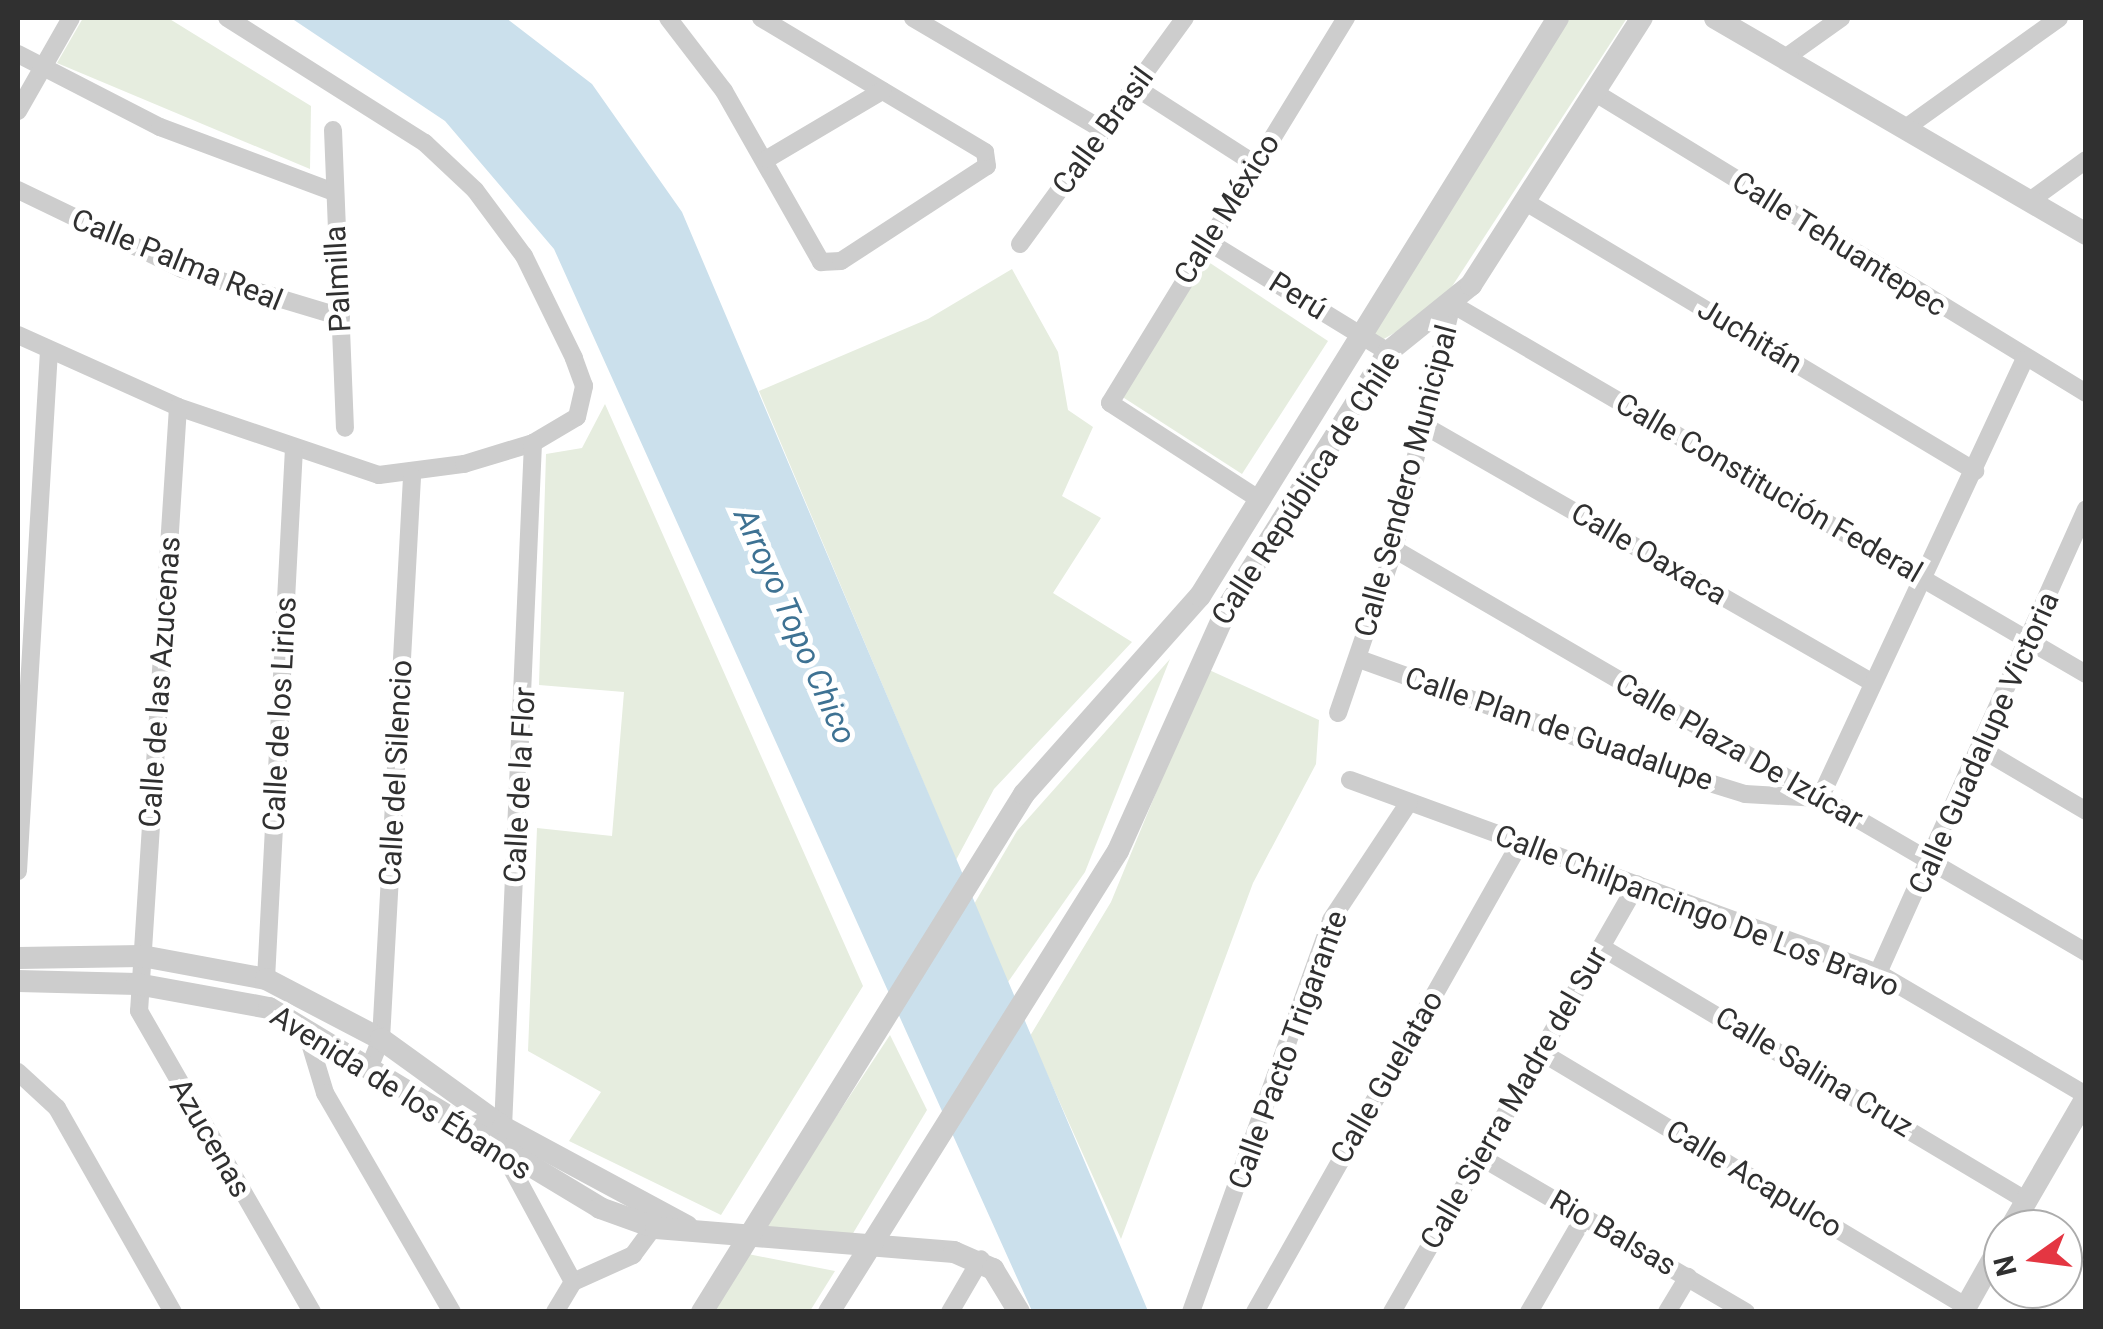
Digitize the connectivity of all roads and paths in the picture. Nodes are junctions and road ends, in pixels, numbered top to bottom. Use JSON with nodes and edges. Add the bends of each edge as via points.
{"nodes":[{"id":1,"x":71,"y":18,"type":"edge"},
{"id":2,"x":228,"y":18,"type":"edge"},
{"id":3,"x":668,"y":18,"type":"edge"},
{"id":4,"x":761,"y":18,"type":"edge"},
{"id":5,"x":913,"y":18,"type":"edge"},
{"id":6,"x":1184,"y":18,"type":"edge"},
{"id":7,"x":1346,"y":18,"type":"edge"},
{"id":8,"x":1558,"y":18,"type":"edge"},
{"id":9,"x":1642,"y":18,"type":"edge"},
{"id":10,"x":1714,"y":18,"type":"edge"},
{"id":11,"x":1841,"y":18,"type":"edge"},
{"id":12,"x":2059,"y":18,"type":"edge"},
{"id":13,"x":944,"y":26,"type":"edge"},
{"id":14,"x":18,"y":54,"type":"edge"},
{"id":15,"x":1785,"y":58,"type":"junction"},
{"id":16,"x":43,"y":68,"type":"junction"},
{"id":17,"x":1135,"y":86,"type":"junction"},
{"id":18,"x":882,"y":91,"type":"junction"},
{"id":19,"x":1594,"y":92,"type":"junction"},
{"id":20,"x":18,"y":110,"type":"edge"},
{"id":21,"x":1907,"y":127,"type":"junction"},
{"id":22,"x":332,"y":130,"type":"dead end"},
{"id":23,"x":1103,"y":130,"type":"junction"},
{"id":24,"x":766,"y":158,"type":"junction"},
{"id":25,"x":2086,"y":160,"type":"edge"},
{"id":26,"x":1255,"y":164,"type":"junction"},
{"id":27,"x":18,"y":190,"type":"edge"},
{"id":28,"x":334,"y":192,"type":"junction"},
{"id":29,"x":2031,"y":200,"type":"junction"},
{"id":30,"x":1524,"y":201,"type":"junction"},
{"id":31,"x":2086,"y":234,"type":"edge"},
{"id":32,"x":1207,"y":240,"type":"junction"},
{"id":33,"x":1020,"y":244,"type":"dead end"},
{"id":34,"x":1452,"y":304,"type":"junction"},
{"id":35,"x":341,"y":317,"type":"junction"},
{"id":36,"x":1356,"y":332,"type":"junction"},
{"id":37,"x":18,"y":335,"type":"edge"},
{"id":38,"x":49,"y":351,"type":"junction"},
{"id":39,"x":1388,"y":352,"type":"junction"},
{"id":40,"x":2024,"y":360,"type":"junction"},
{"id":41,"x":2086,"y":393,"type":"edge"},
{"id":42,"x":178,"y":407,"type":"junction"},
{"id":43,"x":1424,"y":426,"type":"junction"},
{"id":44,"x":345,"y":428,"type":"dead end"},
{"id":45,"x":533,"y":444,"type":"junction"},
{"id":46,"x":294,"y":448,"type":"junction"},
{"id":47,"x":1976,"y":470,"type":"junction"},
{"id":48,"x":412,"y":477,"type":"junction"},
{"id":49,"x":1257,"y":498,"type":"junction"},
{"id":50,"x":2083,"y":521,"type":"edge"},
{"id":51,"x":1394,"y":549,"type":"junction"},
{"id":52,"x":1926,"y":578,"type":"junction"},
{"id":53,"x":2029,"y":640,"type":"junction"},
{"id":54,"x":1359,"y":659,"type":"junction"},
{"id":55,"x":2086,"y":674,"type":"edge"},
{"id":56,"x":1873,"y":682,"type":"junction"},
{"id":57,"x":1338,"y":713,"type":"dead end"},
{"id":58,"x":1983,"y":750,"type":"junction"},
{"id":59,"x":1350,"y":780,"type":"dead end"},
{"id":60,"x":1820,"y":798,"type":"junction"},
{"id":61,"x":1409,"y":802,"type":"junction"},
{"id":62,"x":2086,"y":811,"type":"edge"},
{"id":63,"x":1520,"y":843,"type":"junction"},
{"id":64,"x":1934,"y":866,"type":"junction"},
{"id":65,"x":18,"y":871,"type":"edge"},
{"id":66,"x":1637,"y":884,"type":"junction"},
{"id":67,"x":1601,"y":947,"type":"junction"},
{"id":68,"x":2086,"y":952,"type":"edge"},
{"id":69,"x":142,"y":956,"type":"junction"},
{"id":70,"x":18,"y":958,"type":"edge"},
{"id":71,"x":1878,"y":974,"type":"junction"},
{"id":72,"x":266,"y":979,"type":"junction"},
{"id":73,"x":18,"y":981,"type":"edge"},
{"id":74,"x":137,"y":984,"type":"junction"},
{"id":75,"x":306,"y":1030,"type":"junction"},
{"id":76,"x":381,"y":1039,"type":"junction"},
{"id":77,"x":1541,"y":1052,"type":"junction"},
{"id":78,"x":370,"y":1066,"type":"junction"},
{"id":79,"x":18,"y":1072,"type":"edge"},
{"id":80,"x":2086,"y":1096,"type":"edge"},
{"id":81,"x":503,"y":1127,"type":"junction"},
{"id":82,"x":505,"y":1156,"type":"junction"},
{"id":83,"x":1479,"y":1156,"type":"junction"},
{"id":84,"x":2026,"y":1200,"type":"junction"},
{"id":85,"x":2021,"y":1209,"type":"edge"},
{"id":86,"x":1584,"y":1216,"type":"junction"},
{"id":87,"x":661,"y":1218,"type":"junction"},
{"id":88,"x":748,"y":1238,"type":"junction"},
{"id":89,"x":871,"y":1247,"type":"junction"},
{"id":90,"x":981,"y":1260,"type":"junction"},
{"id":91,"x":1983,"y":1277,"type":"edge"},
{"id":92,"x":1688,"y":1278,"type":"junction"},
{"id":93,"x":573,"y":1282,"type":"junction"},
{"id":94,"x":1965,"y":1309,"type":"edge"},
{"id":95,"x":173,"y":1312,"type":"edge"},
{"id":96,"x":312,"y":1312,"type":"edge"},
{"id":97,"x":452,"y":1312,"type":"edge"},
{"id":98,"x":554,"y":1312,"type":"edge"},
{"id":99,"x":702,"y":1312,"type":"edge"},
{"id":100,"x":829,"y":1312,"type":"edge"},
{"id":101,"x":950,"y":1312,"type":"edge"},
{"id":102,"x":1019,"y":1312,"type":"edge"},
{"id":103,"x":1191,"y":1312,"type":"edge"},
{"id":104,"x":1255,"y":1312,"type":"edge"},
{"id":105,"x":1392,"y":1312,"type":"edge"},
{"id":106,"x":1528,"y":1312,"type":"edge"},
{"id":107,"x":1668,"y":1312,"type":"edge"},
{"id":108,"x":1746,"y":1312,"type":"edge"}],
"edges":[{"from":1,"to":16,"type":"street"},
{"from":2,"to":45,"type":"street","via":[[425,143],[524,256],[584,386],[578,417]]},
{"from":3,"to":24,"type":"street"},
{"from":4,"to":18,"type":"street"},
{"from":5,"to":13,"type":"street"},
{"from":6,"to":17,"type":"street","name":"Calle Brasil"},
{"from":7,"to":26,"type":"street","name":"Calle México"},
{"from":8,"to":36,"type":"street","name":"Calle República de Chile"},
{"from":9,"to":19,"type":"street","name":"Calle República de Chile"},
{"from":10,"to":15,"type":"street"},
{"from":11,"to":15,"type":"street"},
{"from":12,"to":21,"type":"street"},
{"from":13,"to":23,"type":"street"},
{"from":14,"to":16,"type":"street"},
{"from":15,"to":21,"type":"street"},
{"from":16,"to":20,"type":"street"},
{"from":16,"to":28,"type":"street","via":[[160,127]]},
{"from":17,"to":23,"type":"street","name":"Calle Brasil"},
{"from":17,"to":26,"type":"street"},
{"from":18,"to":24,"type":"street"},
{"from":18,"to":24,"type":"street","via":[[985,152],[987,166],[826,265]]},
{"from":19,"to":30,"type":"street","name":"Calle República de Chile"},
{"from":19,"to":40,"type":"street","name":"Calle Tehuantepec"},
{"from":21,"to":29,"type":"street"},
{"from":22,"to":28,"type":"street","name":"Palmilla"},
{"from":23,"to":33,"type":"street","name":"Calle Brasil"},
{"from":25,"to":29,"type":"street"},
{"from":26,"to":32,"type":"street","name":"Calle México"},
{"from":27,"to":35,"type":"street","name":"Calle Palma Real","via":[[182,269]]},
{"from":28,"to":35,"type":"street","name":"Palmilla"},
{"from":29,"to":31,"type":"street"},
{"from":30,"to":34,"type":"street","name":"Calle República de Chile"},
{"from":30,"to":47,"type":"street","name":"Juchitán"},
{"from":32,"to":36,"type":"street","name":"Perú"},
{"from":32,"to":49,"type":"street","name":"Calle México","via":[[1110,403]]},
{"from":34,"to":39,"type":"street","name":"Calle República de Chile"},
{"from":34,"to":43,"type":"street","name":"Calle Sendero Municipal"},
{"from":34,"to":52,"type":"street","name":"Calle Constitución Federal"},
{"from":35,"to":44,"type":"street","name":"Palmilla"},
{"from":36,"to":39,"type":"street","name":"Perú"},
{"from":36,"to":49,"type":"street","name":"Calle República de Chile"},
{"from":37,"to":38,"type":"street"},
{"from":38,"to":42,"type":"street"},
{"from":38,"to":65,"type":"street"},
{"from":39,"to":89,"type":"street","name":"Calle República de Chile","via":[[1204,646],[1118,851]]},
{"from":40,"to":41,"type":"street","name":"Calle Tehuantepec"},
{"from":40,"to":47,"type":"street"},
{"from":42,"to":46,"type":"street"},
{"from":42,"to":69,"type":"street","name":"Calle de las Azucenas"},
{"from":43,"to":51,"type":"street","name":"Calle Sendero Municipal"},
{"from":43,"to":56,"type":"street","name":"Calle Oaxaca"},
{"from":45,"to":48,"type":"street"},
{"from":45,"to":81,"type":"street","name":"Calle de la Flor"},
{"from":46,"to":48,"type":"street"},
{"from":46,"to":72,"type":"street","name":"Calle de los Lirios"},
{"from":47,"to":52,"type":"street"},
{"from":48,"to":76,"type":"street","name":"Calle del Silencio"},
{"from":49,"to":88,"type":"street","name":"Calle República de Chile","via":[[1181,623],[1040,774]]},
{"from":50,"to":53,"type":"street","name":"Calle Guadalupe Victoria"},
{"from":51,"to":54,"type":"street","name":"Calle Sendero Municipal"},
{"from":51,"to":60,"type":"street","name":"Calle Plaza De Izúcar"},
{"from":52,"to":53,"type":"street","name":"Calle Constitución Federal"},
{"from":52,"to":56,"type":"street"},
{"from":53,"to":55,"type":"street","name":"Calle Constitución Federal"},
{"from":53,"to":58,"type":"street","name":"Calle Guadalupe Victoria"},
{"from":54,"to":57,"type":"street","name":"Calle Sendero Municipal"},
{"from":54,"to":60,"type":"street","name":"Calle Plan de Guadalupe","via":[[1746,794]]},
{"from":56,"to":60,"type":"street"},
{"from":58,"to":62,"type":"street"},
{"from":58,"to":64,"type":"street","name":"Calle Guadalupe Victoria"},
{"from":59,"to":61,"type":"street","name":"Calle Chilpancingo De Los Bravo"},
{"from":60,"to":64,"type":"street","name":"Calle Plaza De Izúcar"},
{"from":61,"to":63,"type":"street","name":"Calle Chilpancingo De Los Bravo"},
{"from":61,"to":103,"type":"street","name":"Calle Pacto Trigarante","via":[[1331,920]]},
{"from":63,"to":66,"type":"street","name":"Calle Chilpancingo De Los Bravo"},
{"from":63,"to":104,"type":"street","name":"Calle Guelatao"},
{"from":64,"to":68,"type":"street","name":"Calle Plaza De Izúcar"},
{"from":64,"to":71,"type":"street","name":"Calle Guadalupe Victoria"},
{"from":66,"to":67,"type":"street","name":"Calle Sierra Madre del Sur"},
{"from":66,"to":71,"type":"street","name":"Calle Chilpancingo De Los Bravo"},
{"from":67,"to":77,"type":"street","name":"Calle Sierra Madre del Sur"},
{"from":67,"to":84,"type":"street","name":"Calle Salina Cruz"},
{"from":69,"to":70,"type":"street"},
{"from":69,"to":72,"type":"street"},
{"from":69,"to":74,"type":"street","name":"Azucenas"},
{"from":71,"to":80,"type":"street","name":"Calle Chilpancingo De Los Bravo"},
{"from":72,"to":76,"type":"street"},
{"from":73,"to":74,"type":"street","name":"Avenida de los Ébanos"},
{"from":74,"to":75,"type":"street","name":"Avenida de los Ébanos","via":[[268,1008]]},
{"from":74,"to":96,"type":"street","name":"Azucenas","via":[[148,1032]]},
{"from":75,"to":78,"type":"street","name":"Avenida de los Ébanos"},
{"from":75,"to":97,"type":"street","via":[[325,1093]]},
{"from":76,"to":78,"type":"street","name":"Calle del Silencio"},
{"from":76,"to":81,"type":"street"},
{"from":77,"to":83,"type":"street","name":"Calle Sierra Madre del Sur"},
{"from":77,"to":94,"type":"street","name":"Calle Acapulco"},
{"from":78,"to":82,"type":"street","name":"Avenida de los Ébanos"},
{"from":79,"to":95,"type":"street","via":[[57,1108]]},
{"from":80,"to":84,"type":"street"},
{"from":81,"to":82,"type":"street"},
{"from":81,"to":87,"type":"street"},
{"from":82,"to":87,"type":"street","name":"Avenida de los Ébanos","via":[[573,1197]]},
{"from":82,"to":93,"type":"street"},
{"from":83,"to":86,"type":"street","name":"Rio Balsas"},
{"from":83,"to":105,"type":"street","name":"Calle Sierra Madre del Sur"},
{"from":84,"to":85,"type":"street"},
{"from":86,"to":92,"type":"street","name":"Rio Balsas"},
{"from":86,"to":106,"type":"street"},
{"from":87,"to":88,"type":"street"},
{"from":87,"to":93,"type":"street","via":[[633,1255]]},
{"from":88,"to":89,"type":"street"},
{"from":88,"to":99,"type":"street","name":"Calle República de Chile"},
{"from":89,"to":90,"type":"street"},
{"from":89,"to":100,"type":"street","name":"Calle República de Chile"},
{"from":90,"to":101,"type":"street"},
{"from":90,"to":102,"type":"street"},
{"from":91,"to":94,"type":"street"},
{"from":92,"to":107,"type":"street"},
{"from":92,"to":108,"type":"street","name":"Rio Balsas"},
{"from":93,"to":98,"type":"street"}]}
